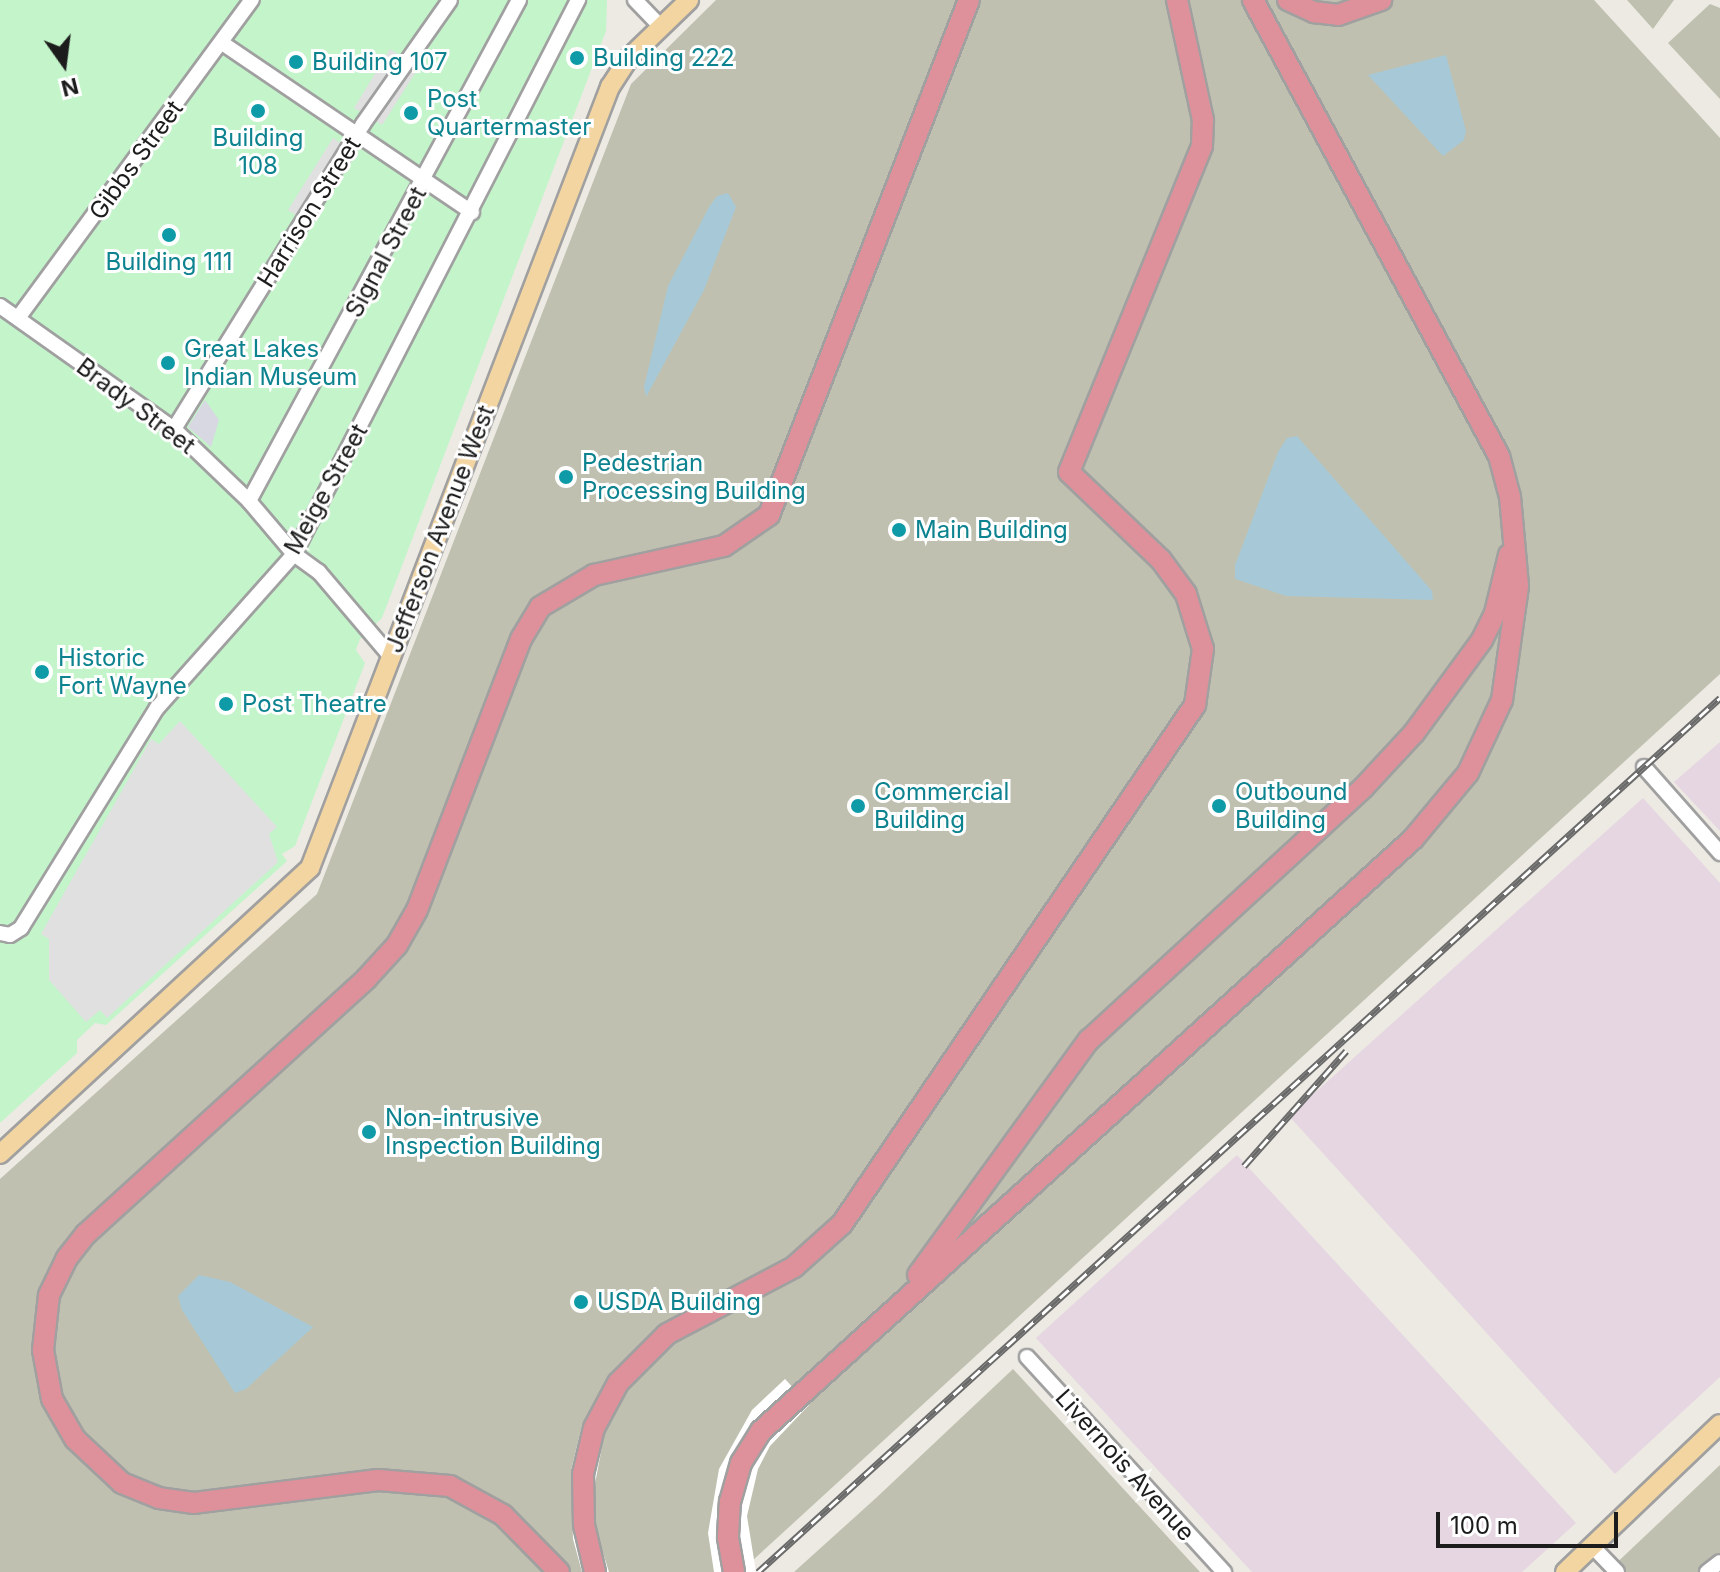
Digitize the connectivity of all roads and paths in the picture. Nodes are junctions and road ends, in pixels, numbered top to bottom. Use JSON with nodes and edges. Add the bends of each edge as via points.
{"nodes":[{"id":1,"x":252,"y":0,"type":"edge"},
{"id":2,"x":450,"y":0,"type":"edge"},
{"id":3,"x":519,"y":0,"type":"edge"},
{"id":4,"x":578,"y":0,"type":"edge"},
{"id":5,"x":635,"y":0,"type":"edge"},
{"id":6,"x":689,"y":0,"type":"edge"},
{"id":7,"x":969,"y":0,"type":"edge"},
{"id":8,"x":1177,"y":0,"type":"edge"},
{"id":9,"x":1253,"y":0,"type":"edge"},
{"id":10,"x":1288,"y":0,"type":"edge"},
{"id":11,"x":1381,"y":0,"type":"edge"},
{"id":12,"x":661,"y":27,"type":"junction"},
{"id":13,"x":222,"y":43,"type":"junction"},
{"id":14,"x":356,"y":137,"type":"junction"},
{"id":15,"x":424,"y":182,"type":"junction"},
{"id":16,"x":472,"y":212,"type":"junction"},
{"id":17,"x":0,"y":306,"type":"edge"},
{"id":18,"x":18,"y":318,"type":"junction"},
{"id":19,"x":174,"y":429,"type":"junction"},
{"id":20,"x":249,"y":501,"type":"junction"},
{"id":21,"x":1513,"y":512,"type":"junction"},
{"id":22,"x":294,"y":554,"type":"junction"},
{"id":23,"x":392,"y":658,"type":"junction"},
{"id":24,"x":1644,"y":767,"type":"dead end"},
{"id":25,"x":1720,"y":853,"type":"edge"},
{"id":26,"x":5,"y":934,"type":"edge"},
{"id":27,"x":0,"y":1154,"type":"edge"},
{"id":28,"x":889,"y":1313,"type":"junction"},
{"id":29,"x":1027,"y":1357,"type":"dead end"},
{"id":30,"x":1717,"y":1431,"type":"edge"},
{"id":31,"x":1592,"y":1546,"type":"junction"},
{"id":32,"x":1720,"y":1562,"type":"edge"},
{"id":33,"x":559,"y":1572,"type":"edge"},
{"id":34,"x":595,"y":1572,"type":"edge"},
{"id":35,"x":734,"y":1572,"type":"edge"},
{"id":36,"x":1224,"y":1572,"type":"edge"},
{"id":37,"x":1565,"y":1572,"type":"edge"},
{"id":38,"x":1617,"y":1572,"type":"edge"},
{"id":39,"x":1707,"y":1572,"type":"edge"}],
"edges":[{"from":1,"to":13,"type":"street","name":"Gibbs Street"},
{"from":2,"to":14,"type":"street","name":"Harrison Street"},
{"from":3,"to":15,"type":"street","name":"Signal Street"},
{"from":4,"to":16,"type":"street","name":"Meige Street"},
{"from":5,"to":12,"type":"street"},
{"from":6,"to":12,"type":"main road","name":"Jefferson Avenue West"},
{"from":7,"to":33,"type":"highway","via":[[769,515],[724,546],[594,575],[540,607],[521,639],[417,910],[397,945],[86,1234],[49,1295],[43,1350],[56,1409],[92,1460],[134,1488],[194,1503],[378,1480],[450,1486],[503,1515]]},
{"from":8,"to":34,"type":"highway","via":[[1203,120],[1202,146],[1069,472],[1161,560],[1186,594],[1203,649],[1195,705],[842,1224],[794,1267],[655,1343],[618,1383],[594,1428],[582,1501]]},
{"from":9,"to":21,"type":"highway","via":[[1484,420]]},
{"from":10,"to":11,"type":"highway","via":[[1314,12],[1338,15]]},
{"from":12,"to":23,"type":"main road","name":"Jefferson Avenue West","via":[[628,59],[610,87]]},
{"from":13,"to":14,"type":"street"},
{"from":13,"to":18,"type":"street","name":"Gibbs Street"},
{"from":14,"to":15,"type":"street"},
{"from":14,"to":19,"type":"street","name":"Harrison Street"},
{"from":15,"to":16,"type":"street"},
{"from":15,"to":20,"type":"street","name":"Signal Street"},
{"from":16,"to":22,"type":"street","name":"Meige Street"},
{"from":17,"to":18,"type":"street","name":"Brady Street"},
{"from":18,"to":19,"type":"street","name":"Brady Street"},
{"from":19,"to":20,"type":"street","name":"Brady Street"},
{"from":20,"to":22,"type":"street","name":"Brady Street"},
{"from":21,"to":28,"type":"highway","via":[[1495,613],[1455,683],[1363,788],[1089,1040]]},
{"from":21,"to":28,"type":"highway","via":[[1518,586],[1506,683],[1480,753],[1449,800],[1390,861]]},
{"from":22,"to":23,"type":"street","name":"Brady Street","via":[[319,572]]},
{"from":22,"to":26,"type":"street","name":"Meige Street","via":[[145,724],[21,928]]},
{"from":23,"to":27,"type":"main road","name":"Jefferson Avenue West","via":[[307,872]]},
{"from":24,"to":25,"type":"street"},
{"from":28,"to":35,"type":"highway","via":[[798,1393],[753,1441],[737,1475],[728,1527]]},
{"from":29,"to":36,"type":"street","name":"Livernois Avenue"},
{"from":30,"to":31,"type":"main road"},
{"from":31,"to":37,"type":"main road"},
{"from":31,"to":38,"type":"street"},
{"from":32,"to":39,"type":"street"}]}
